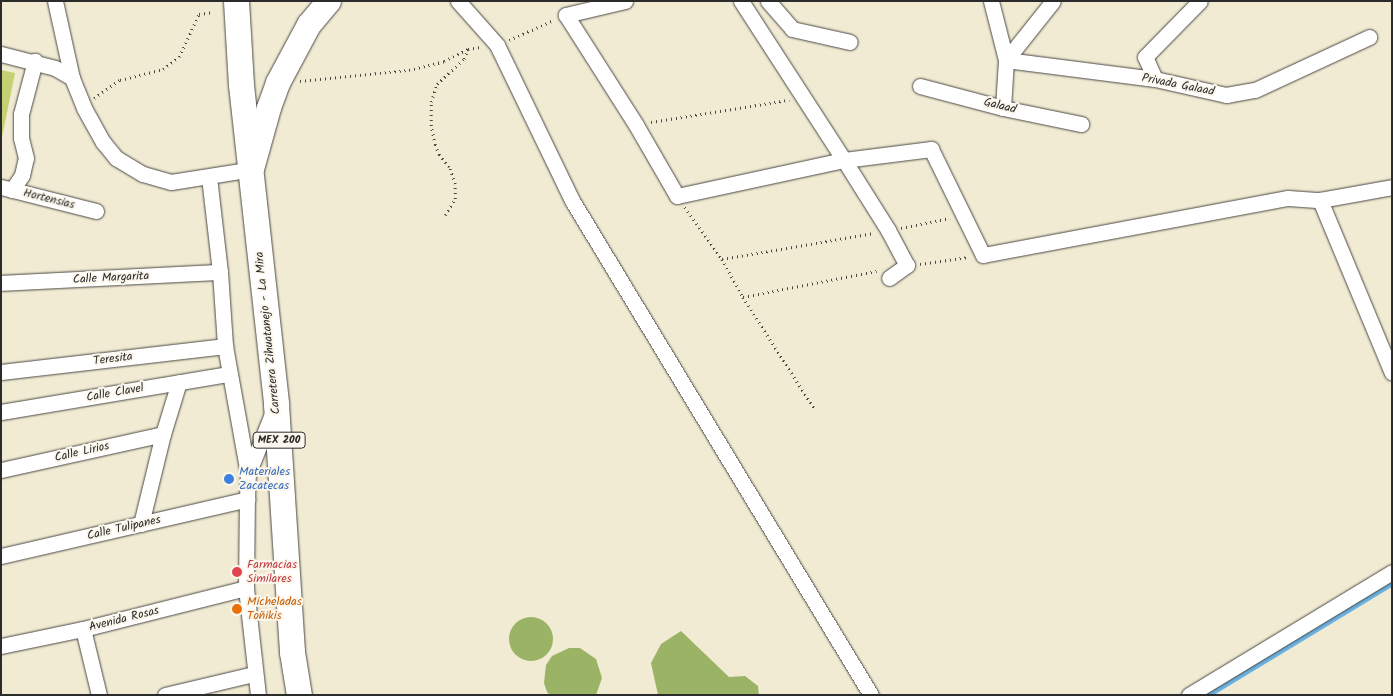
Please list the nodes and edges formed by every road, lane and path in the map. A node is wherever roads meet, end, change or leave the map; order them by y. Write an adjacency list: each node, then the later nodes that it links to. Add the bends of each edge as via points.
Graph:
1 (55, 1): 20 (street)
2 (236, 1): 30 (highway, Carretera Zihuatanejo - La Mira / MEX 200, via 241,85)
3 (328, 1): 22 (main road, via 308,25)
4 (458, 1): 15 (street)
5 (625, 1): 12 (street)
6 (741, 1): 24 (street)
7 (768, 1): 14 (street, via 792,28)
8 (991, 1): 18 (street)
9 (1053, 1): 18 (street)
10 (1200, 1): 21 (street, via 1145,57)
11 (214, 12): 25 (path, via 199,14 179,57 163,69 120,80)
12 (566, 15): 15 (path); 28 (street)
13 (1369, 38): 21 (street, Privada Galaad, via 1255,90 1226,95)
14 (850, 42)
15 (497, 45): 16 (path); 70 (street, via 573,202)
16 (468, 49): 22 (path, via 444,61 409,70); 37 (path, via 464,59 437,84 431,102 431,126 436,145 455,184 455,199)
17 (1, 54): 19 (street)
18 (1006, 60): 21 (street, Privada Galaad); 26 (street)
19 (35, 61): 20 (street); 33 (street, via 21,114 21,138 26,158 22,175)
20 (72, 78): 25 (street)
21 (1155, 79)
22 (278, 83): 30 (main road)
23 (920, 86): 26 (street, Galaad)
24 (803, 97): 28 (path); 29 (street)
25 (84, 108): 31 (street, via 116,158 143,174 171,182)
26 (1004, 108): 27 (street, Galaad)
27 (1080, 124)
28 (636, 125): 34 (street)
29 (844, 160): 34 (street); 38 (street, via 931,148); 39 (street)
30 (252, 169): 31 (street); 52 (highway, Carretera Zihuatanejo - La Mira / MEX 200)
31 (209, 177): 43 (street)
32 (1392, 187): 35 (street)
33 (7, 188): 36 (street, Hortensias)
34 (677, 196): 41 (path)
35 (1320, 200): 40 (street, via 1288,198); 49 (street)
36 (96, 211)
37 (445, 215)
38 (963, 215): 39 (path); 40 (street)
39 (888, 230): 41 (path); 42 (street)
40 (982, 255): 42 (path)
41 (722, 259): 46 (path)
42 (907, 265): 44 (street)
43 (220, 272): 45 (street, Calle Margarita); 47 (street)
44 (883, 274): 46 (path)
45 (1, 283)
46 (743, 297): 53 (path)
47 (225, 346): 48 (street, Teresita); 50 (street)
48 (1, 372)
49 (1392, 373)
50 (229, 374): 51 (street, Calle Clavel); 57 (street)
51 (179, 382): 54 (street, Calle Clavel); 55 (street)
52 (276, 404): 57 (street); 69 (highway, Carretera Zihuatanejo - La Mira / MEX 200, via 292,652)
53 (814, 408)
54 (1, 412)
55 (162, 434): 56 (street, Calle Lirios); 59 (street)
56 (1, 470)
57 (248, 474): 58 (street)
58 (247, 500): 59 (street, Calle Tulipanes); 62 (street)
59 (141, 524): 60 (street, Calle Tulipanes)
60 (1, 556)
61 (1392, 572): 71 (street)
62 (246, 588): 63 (street, Avenida Rosas); 65 (street)
63 (83, 629): 64 (street, Avenida Rosas); 66 (street)
64 (1, 646)
65 (254, 674): 67 (street); 68 (street)
66 (99, 695)
67 (165, 695)
68 (258, 695)
69 (299, 695)
70 (871, 695)
71 (1189, 695)

